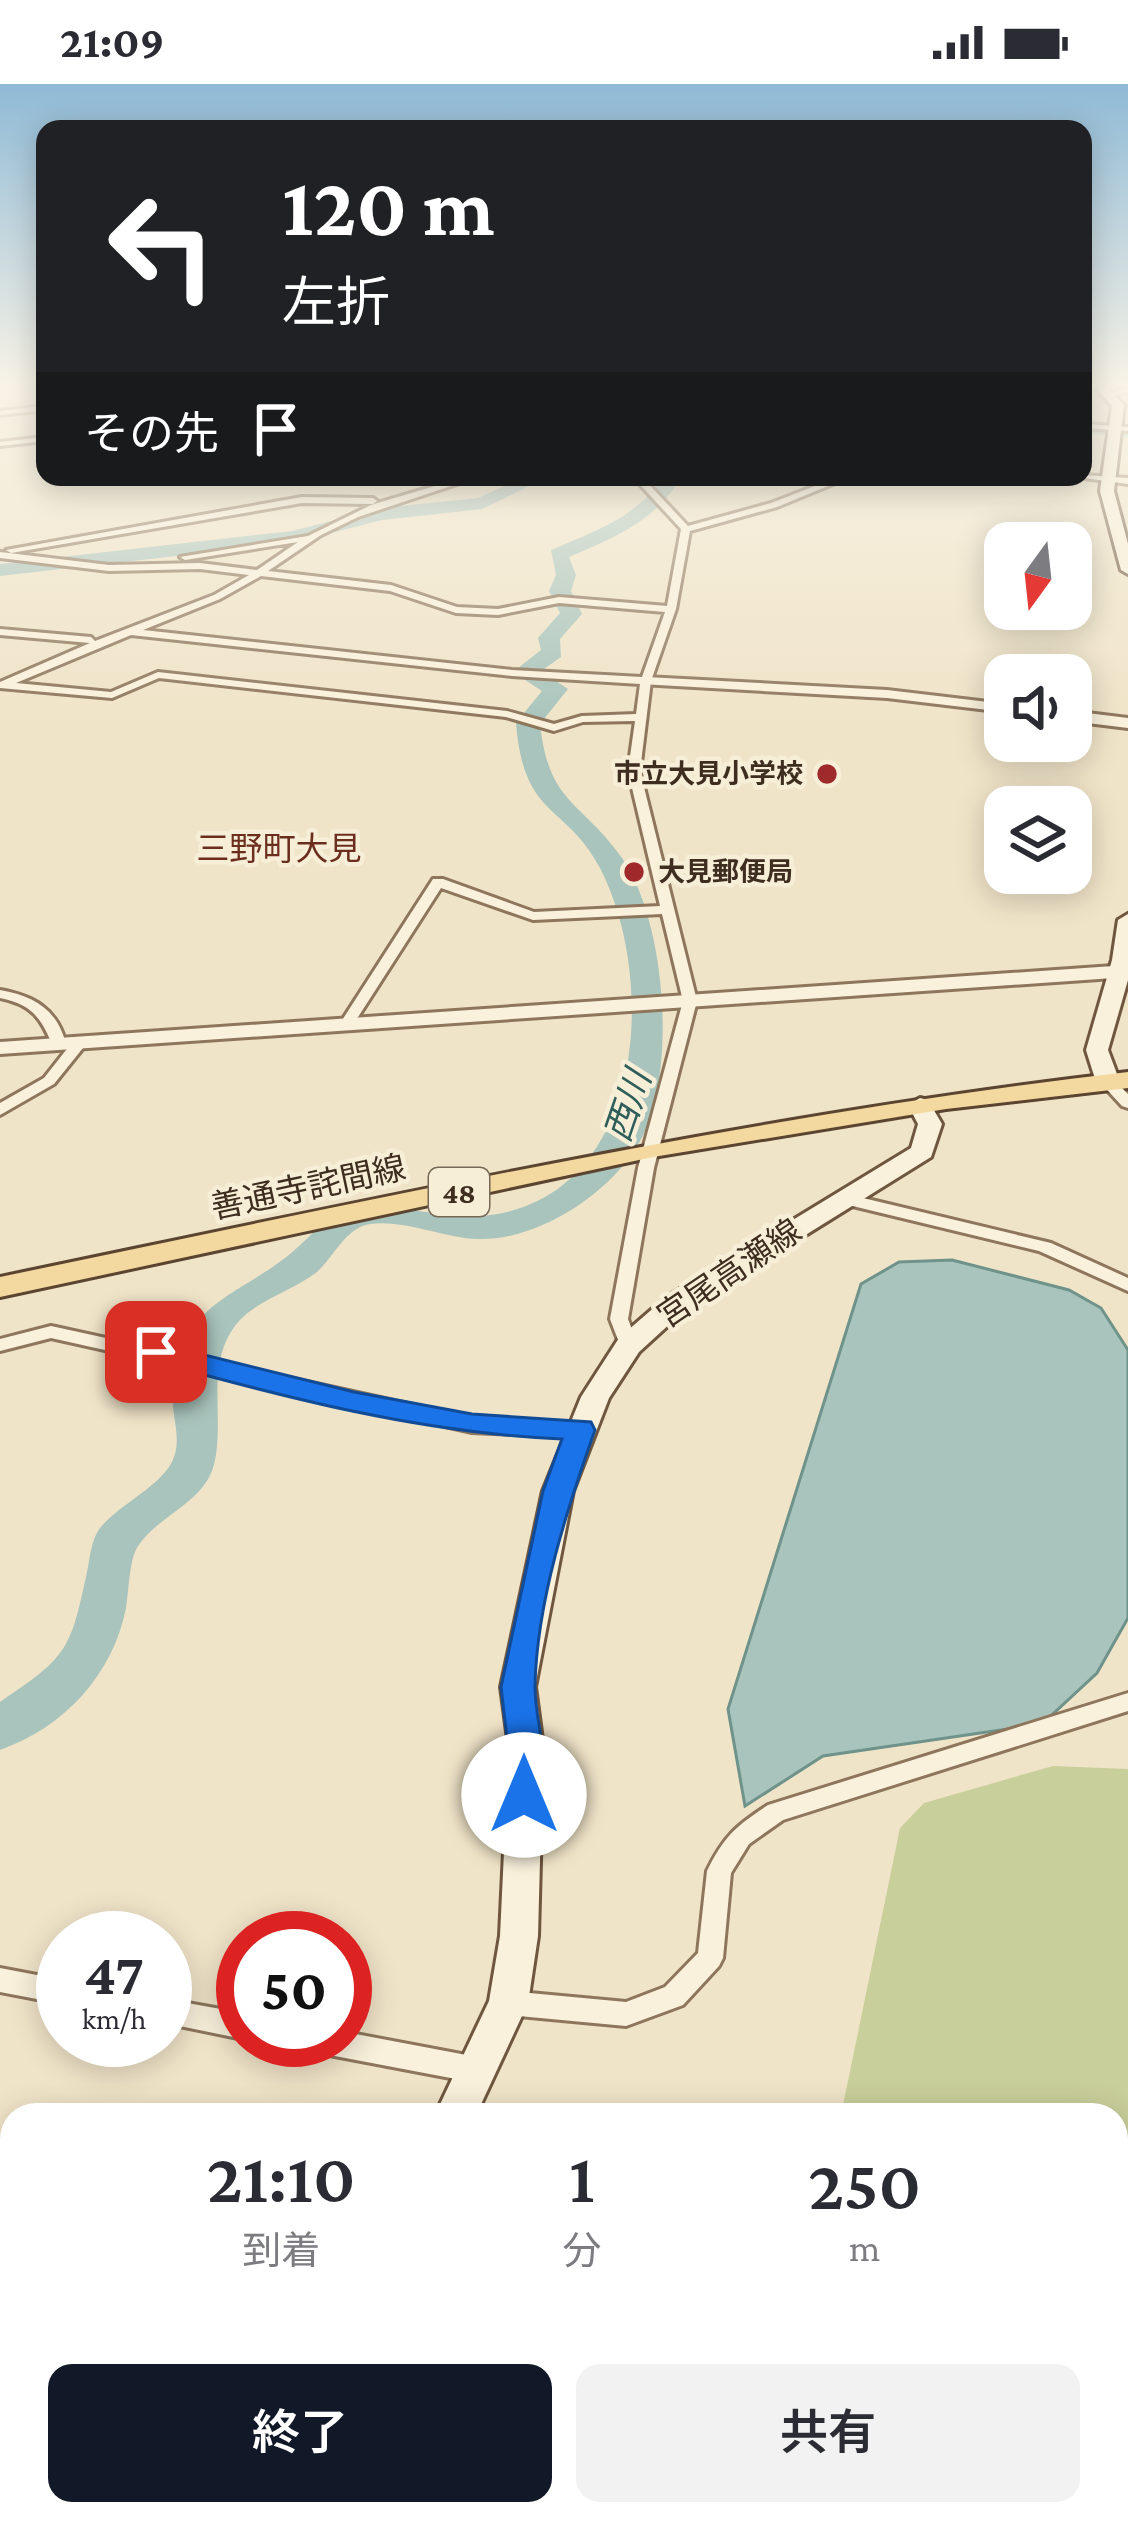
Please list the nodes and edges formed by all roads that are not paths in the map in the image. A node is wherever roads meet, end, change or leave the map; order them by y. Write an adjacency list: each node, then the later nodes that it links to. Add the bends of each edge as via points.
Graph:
1 (413, 496): 5 (street)
2 (655, 496): 6 (street)
3 (799, 496): 6 (street)
4 (1109, 496): 10 (main road)
5 (386, 504): 7 (street); 8 (street, via 302,500)
6 (686, 529): 12 (street)
7 (316, 534): 9 (street); 11 (street)
8 (0, 554): 9 (street)
9 (109, 568): 11 (street, via 200,566)
10 (1128, 570)
11 (262, 575): 12 (street, via 391,588 456,610 560,601); 14 (street)
12 (671, 609): 16 (street)
13 (0, 632): 15 (street)
14 (128, 632): 15 (street); 16 (street)
15 (102, 640): 17 (street)
16 (646, 681): 18 (street); 19 (street)
17 (1, 686): 19 (street, via 112,695 158,675 507,714 554,728)
18 (984, 706)
19 (641, 717): 22 (street, via 634,771)
20 (1092, 719): 21 (street)
21 (1128, 723)
22 (664, 910): 26 (street); 27 (street, via 533,916 438,883)
23 (1128, 920): 24 (main road)
24 (1124, 971): 26 (street); 30 (main road, via 1097,1050)
25 (0, 994): 28 (street, via 40,1007)
26 (690, 1001): 27 (street); 34 (street)
27 (346, 1025): 28 (street)
28 (69, 1043): 29 (street); 33 (street, via 50,1082)
29 (0, 1048)
30 (1118, 1081): 31 (street); 32 (main road, 善通寺詫間線 / 48)
31 (1128, 1103)
32 (920, 1105): 34 (main road, 善通寺詫間線 / 48); 35 (main road, 宮尾高瀬線, via 930,1124 922,1152)
33 (0, 1111)
34 (653, 1149): 37 (main road, 善通寺詫間線 / 48); 38 (street, via 619,1319)
35 (842, 1198): 36 (street, via 1045,1247); 38 (main road, 宮尾高瀬線, via 676,1304)
36 (1128, 1285)
37 (0, 1287)
38 (628, 1345): 40 (main road, 宮尾高瀬線)
39 (0, 1346): 40 (street, via 51,1332 472,1425)
40 (580, 1430): 44 (main road, 宮尾高瀬線, via 554,1509 518,1687 526,1747 519,1936)
41 (1128, 1702): 44 (street, via 776,1812 740,1837 719,1871 710,1958 674,1996 626,2014)
42 (0, 1980): 43 (street)
43 (36, 1987)
44 (508, 2003): 46 (main road, 宮尾高瀬線)
45 (372, 2050): 46 (street)
46 (477, 2070): 47 (main road, 宮尾高瀬線)
47 (461, 2103)

